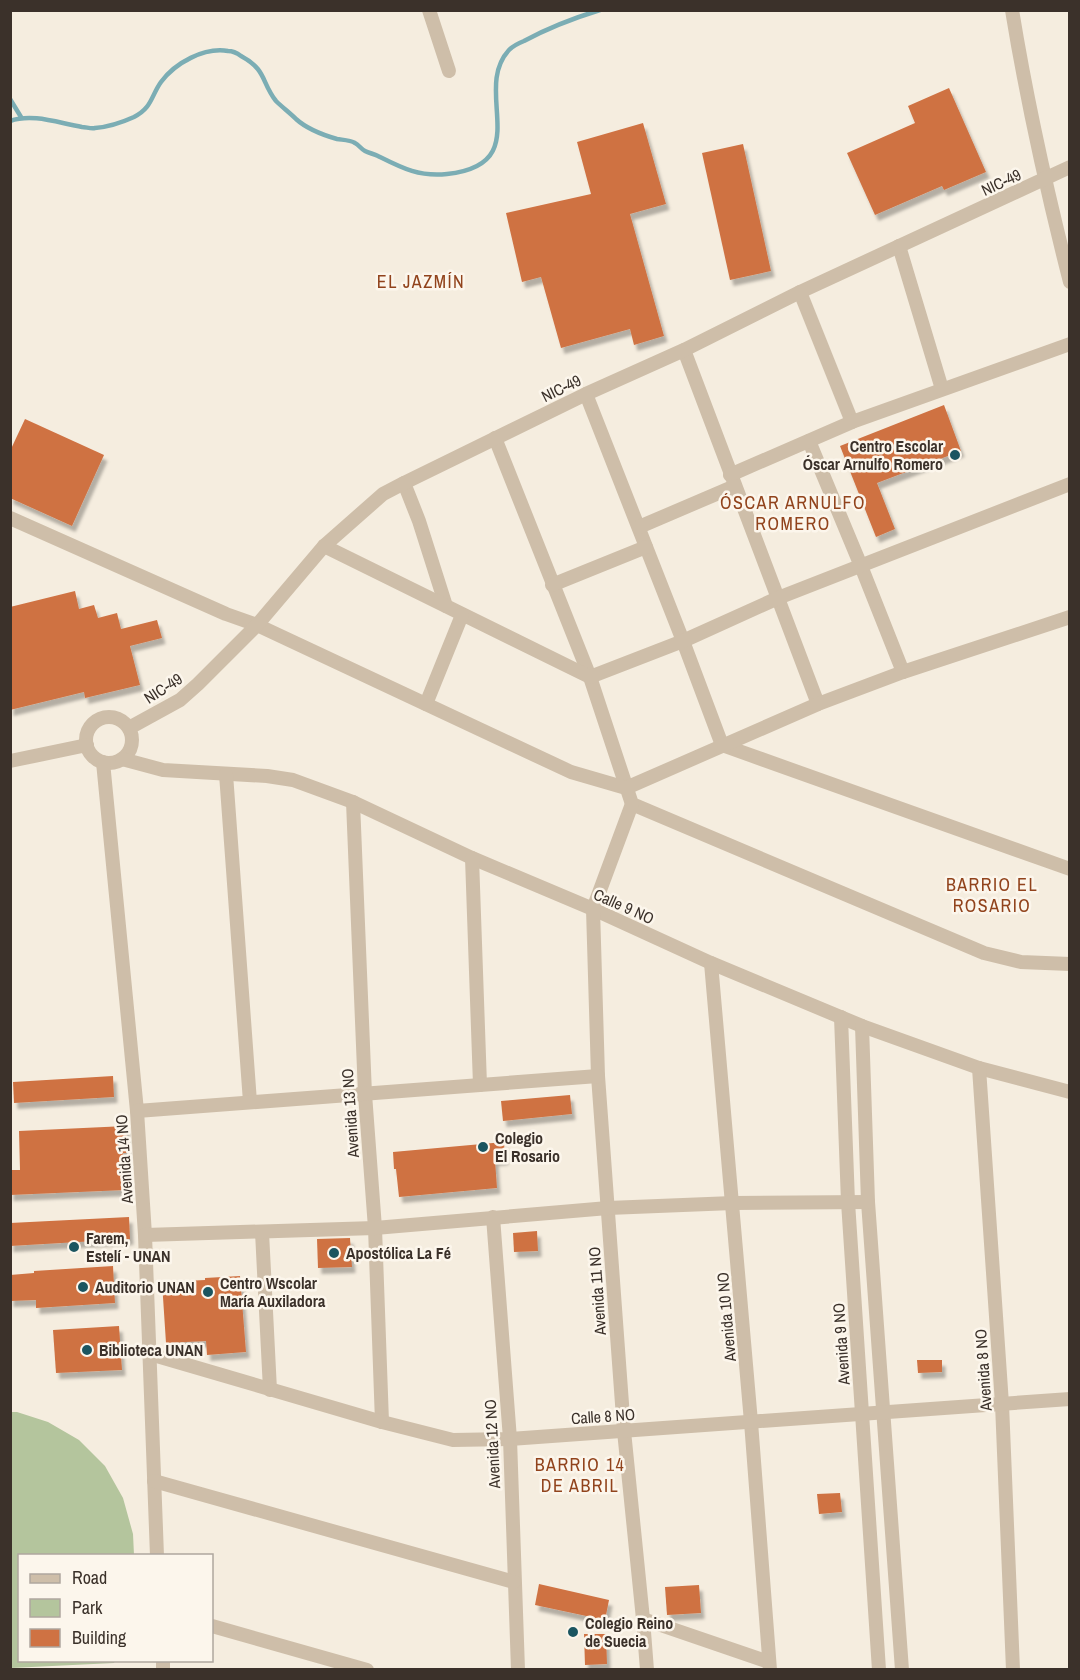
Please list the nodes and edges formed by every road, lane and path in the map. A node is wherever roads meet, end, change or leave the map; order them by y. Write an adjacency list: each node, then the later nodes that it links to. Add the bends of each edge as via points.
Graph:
1 (429, 10): 3 (street)
2 (1012, 10): 5 (street)
3 (449, 71)
4 (1070, 167): 5 (street, NIC-49 / NIC-49)
5 (1044, 180): 6 (street, NIC-49 / NIC-49); 7 (street)
6 (899, 246): 8 (street, NIC-49 / NIC-49); 11 (street)
7 (1070, 282)
8 (800, 292): 10 (street, NIC-49 / NIC-49); 13 (street)
9 (1070, 344): 11 (street)
10 (684, 350): 12 (street, NIC-49 / NIC-49); 16 (street)
11 (942, 389): 13 (street)
12 (586, 394): 14 (street, NIC-49 / NIC-49); 20 (street)
13 (852, 422): 15 (street)
14 (495, 438): 17 (street, NIC-49 / NIC-49); 24 (street)
15 (809, 441): 16 (street); 23 (street)
16 (733, 480): 20 (street); 25 (street)
17 (404, 483): 21 (street, NIC-49 / NIC-49, via 383,494); 26 (street)
18 (1070, 484): 23 (street)
19 (10, 518): 29 (street)
20 (639, 527): 22 (street)
21 (324, 546): 26 (street); 29 (street, NIC-49 / NIC-49)
22 (646, 547): 24 (street); 30 (street)
23 (861, 566): 25 (street); 31 (street)
24 (552, 585): 32 (street)
25 (778, 598): 30 (street); 34 (street)
26 (446, 606): 27 (street)
27 (462, 615): 32 (street); 33 (street)
28 (1070, 617): 31 (street)
29 (257, 625): 33 (street); 35 (street, NIC-49 / NIC-49, via 180,700)
30 (683, 641): 32 (street); 36 (street)
31 (903, 672): 34 (street)
32 (590, 678): 42 (street)
33 (426, 704): 42 (street, via 571,772)
34 (818, 705): 36 (street)
35 (129, 728): 37 (street, via 118,719 104,718 92,725); 38 (street, via 132,745)
36 (722, 745): 42 (street); 46 (street)
37 (87, 746): 39 (street); 40 (street)
38 (122, 759): 40 (street); 41 (street, Calle 9 NO, via 163,770)
39 (10, 761)
40 (103, 762): 58 (street, Avenida 14 NO)
41 (226, 774): 43 (street, Calle 9 NO, via 293,780); 57 (street)
42 (626, 788): 44 (street)
43 (353, 802): 45 (street, Calle 9 NO); 56 (street, Avenida 13 NO)
44 (632, 804): 47 (street); 49 (street, via 984,953 1021,962)
45 (472, 858): 47 (street, Calle 9 NO); 54 (street)
46 (1070, 869)
47 (592, 909): 48 (street, Calle 9 NO); 53 (street, Avenida 11 NO)
48 (711, 963): 50 (street, Calle 9 NO); 61 (street, Avenida 10 NO)
49 (1070, 964)
50 (841, 1017): 51 (street, Calle 9 NO); 59 (street, Avenida 9 NO)
51 (862, 1026): 52 (street, Calle 9 NO); 60 (street)
52 (979, 1068): 55 (street, Calle 9 NO); 70 (street, Avenida 8 NO)
53 (598, 1076): 54 (street); 62 (street, Avenida 11 NO)
54 (480, 1085): 56 (street)
55 (1070, 1092)
56 (365, 1094): 57 (street); 64 (street, Avenida 13 NO)
57 (250, 1102): 58 (street)
58 (137, 1111): 66 (street, Avenida 14 NO)
59 (848, 1202): 60 (street); 61 (street); 72 (street, Avenida 9 NO)
60 (868, 1202): 71 (street)
61 (733, 1203): 62 (street); 74 (street, Avenida 10 NO)
62 (608, 1208): 63 (street); 75 (street, Avenida 11 NO)
63 (492, 1217): 64 (street); 76 (street, Avenida 12 NO)
64 (375, 1228): 65 (street); 73 (street, Avenida 13 NO)
65 (262, 1232): 66 (street); 68 (street)
66 (145, 1234): 67 (street, Avenida 14 NO)
67 (150, 1354): 68 (street, Calle 8 NO); 77 (street, Avenida 14 NO)
68 (270, 1390): 73 (street, Calle 8 NO)
69 (1070, 1399): 70 (street, Calle 8 NO)
70 (1002, 1404): 71 (street, Calle 8 NO); 88 (street, Avenida 8 NO)
71 (883, 1413): 72 (street, Calle 8 NO); 87 (street)
72 (862, 1414): 74 (street, Calle 8 NO); 86 (street, Avenida 9 NO)
73 (382, 1422): 76 (street, Calle 8 NO, via 453,1440)
74 (751, 1422): 75 (street, Calle 8 NO); 82 (street, Avenida 10 NO)
75 (624, 1431): 76 (street, Calle 8 NO); 80 (street, Avenida 11 NO)
76 (510, 1439): 79 (street, Avenida 12 NO)
77 (153, 1481): 78 (street, Avenida 14 NO); 79 (street)
78 (157, 1554)
79 (514, 1582): 84 (street, Avenida 12 NO)
80 (643, 1619): 82 (street); 85 (street, Avenida 11 NO)
81 (213, 1626): 83 (street)
82 (770, 1666)
83 (367, 1670)
84 (518, 1670)
85 (647, 1670)
86 (879, 1670)
87 (902, 1670)
88 (1013, 1670)

